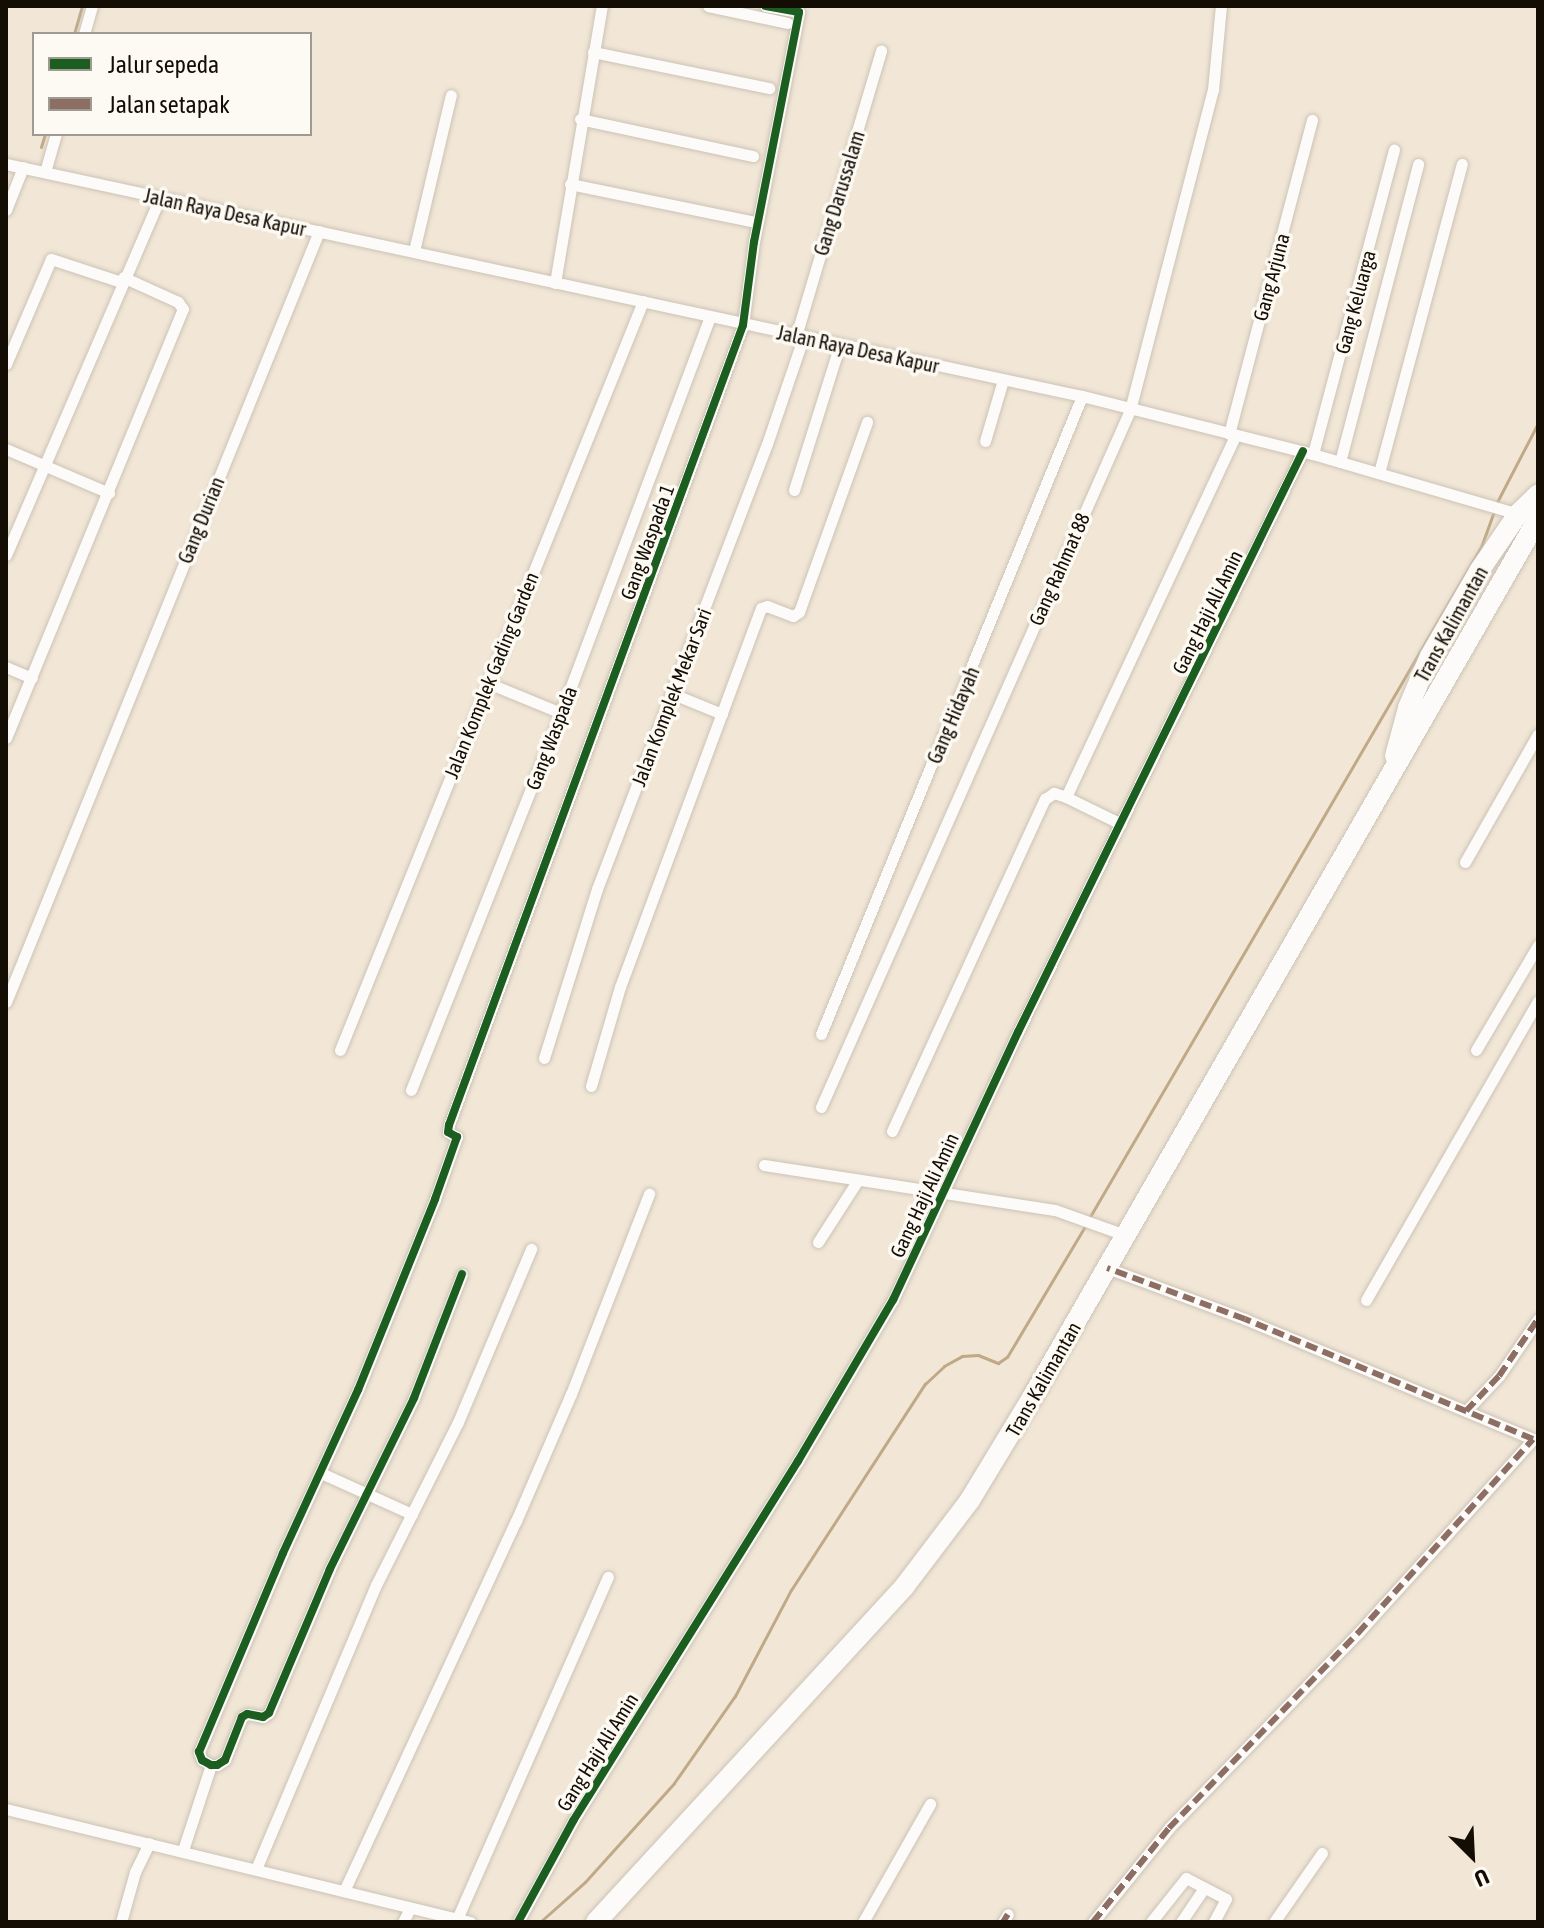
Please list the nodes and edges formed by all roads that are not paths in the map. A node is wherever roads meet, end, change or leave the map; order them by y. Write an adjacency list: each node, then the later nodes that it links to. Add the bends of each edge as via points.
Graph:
1 (92, 6): 7 (street)
2 (602, 6): 9 (street)
3 (708, 6): 6 (street)
4 (766, 6): 32 (street, Gang Waspada 1, via 799,12)
5 (1221, 6): 38 (street, Gang Rahmat 88, via 1213,90)
6 (787, 23)
7 (85, 32)
8 (881, 50): 33 (street, Gang Darussalam)
9 (593, 52): 10 (street); 12 (street)
10 (769, 88)
11 (451, 95): 27 (street)
12 (580, 119): 16 (street); 22 (street)
13 (1312, 120): 40 (street, Gang Arjuna)
14 (55, 136): 21 (street)
15 (1394, 150): 43 (street, Gang Keluarga)
16 (753, 156)
17 (6, 164): 20 (street, Jalan Raya Desa Kapur)
18 (1418, 164): 44 (street)
19 (1462, 164): 46 (street)
20 (23, 167): 21 (street, Jalan Raya Desa Kapur); 24 (street)
21 (45, 172): 23 (street, Jalan Raya Desa Kapur)
22 (570, 184): 25 (street); 29 (street)
23 (159, 200): 26 (street, Jalan Raya Desa Kapur); 28 (street)
24 (6, 210)
25 (751, 221)
26 (319, 231): 27 (street, Jalan Raya Desa Kapur); 65 (street, Gang Durian)
27 (414, 251): 29 (street, Jalan Raya Desa Kapur)
28 (122, 279): 35 (street, via 51,259); 45 (street); 48 (street, via 178,302 183,309)
29 (555, 283): 30 (street, Jalan Raya Desa Kapur)
30 (643, 301): 31 (street, Jalan Raya Desa Kapur); 54 (street, Jalan Komplek Gading Garden)
31 (710, 317): 32 (street, Jalan Raya Desa Kapur); 56 (street, Gang Waspada)
32 (743, 325): 33 (street, Jalan Raya Desa Kapur); 87 (street, Gang Waspada 1, via 449,1125 448,1132 457,1137 444,1174)
33 (800, 337): 34 (street, Jalan Raya Desa Kapur); 55 (street, Jalan Komplek Mekar Sari, via 767,444)
34 (840, 344): 36 (street, Jalan Raya Desa Kapur); 47 (street)
35 (6, 364)
36 (1003, 380): 37 (street, Jalan Raya Desa Kapur); 41 (street)
37 (1082, 396): 38 (street, Jalan Raya Desa Kapur); 66 (street, Gang Hidayah)
38 (1130, 410): 40 (street, Jalan Raya Desa Kapur); 72 (street, Gang Rahmat 88)
39 (867, 422): 57 (street, via 799,612 793,616 761,608)
40 (1232, 435): 43 (street, Jalan Raya Desa Kapur); 60 (street, Gang Arjuna)
41 (985, 441)
42 (6, 449): 45 (street)
43 (1308, 452): 44 (street, Jalan Raya Desa Kapur); 61 (street, Gang Haji Ali Amin)
44 (1340, 462): 46 (street, Jalan Raya Desa Kapur)
45 (45, 465): 48 (street); 51 (street)
46 (1379, 473): 50 (street, Jalan Raya Desa Kapur)
47 (794, 490)
48 (109, 493): 53 (street)
49 (1538, 495): 50 (highway, Trans Kalimantan)
50 (1531, 518): 78 (highway, Trans Kalimantan, via 1479,571 1417,682 1393,767)
51 (6, 555)
52 (6, 667): 53 (street)
53 (32, 678): 59 (street)
54 (488, 683): 56 (street); 67 (street, Jalan Komplek Gading Garden)
55 (673, 694): 57 (street); 69 (street, Jalan Komplek Mekar Sari, via 597,889)
56 (561, 713): 71 (street, Gang Waspada)
57 (722, 714): 70 (street, via 620,987)
58 (1538, 734): 62 (street)
59 (6, 738)
60 (1066, 797): 61 (street); 73 (street, via 1054,793 1045,799)
61 (1121, 824): 76 (street, Gang Haji Ali Amin)
62 (1465, 862)
63 (1538, 945): 68 (street)
64 (1538, 1001): 83 (street)
65 (6, 1002)
66 (821, 1034)
67 (340, 1050)
68 (1476, 1050)
69 (544, 1058)
70 (591, 1086)
71 (411, 1090)
72 (821, 1107)
73 (892, 1131)
74 (764, 1165): 75 (street)
75 (858, 1180): 76 (street); 79 (street)
76 (945, 1193): 78 (street, via 1055,1210); 105 (street, Gang Haji Ali Amin, via 871,1340 573,1821)
77 (649, 1194): 99 (street, via 522,1507)
78 (1125, 1235): 81 (highway, Trans Kalimantan)
79 (818, 1242)
80 (531, 1249): 89 (street, via 458,1422)
81 (1107, 1268): 85 (street); 106 (highway, Trans Kalimantan, via 1005,1445 936,1547)
82 (462, 1274): 88 (street, via 414,1398)
83 (1366, 1300)
84 (1538, 1319): 85 (street, via 1499,1376)
85 (1466, 1411): 86 (street)
86 (1536, 1440): 108 (street, via 1169,1828)
87 (321, 1473): 88 (street); 91 (street, via 199,1752)
88 (366, 1494): 89 (street); 91 (street, via 269,1713 242,1717 225,1760)
89 (412, 1514): 97 (street, via 376,1585)
90 (608, 1577): 101 (street)
91 (211, 1765): 95 (street)
92 (930, 1804): 107 (street)
93 (6, 1809): 94 (street)
94 (149, 1843): 95 (street); 102 (street)
95 (183, 1850): 97 (street)
96 (1322, 1853): 112 (street)
97 (256, 1869): 99 (street)
98 (1204, 1888): 109 (street, via 1181,1879); 110 (street); 111 (street, via 1226,1899)
99 (344, 1891): 100 (street)
100 (410, 1908): 101 (street); 103 (street)
101 (457, 1919): 104 (street)
102 (121, 1922)
103 (403, 1922)
104 (470, 1922)
105 (518, 1922)
106 (596, 1922)
107 (863, 1922)
108 (1093, 1922)
109 (1151, 1922)
110 (1181, 1922)
111 (1214, 1922)
112 (1274, 1922)

